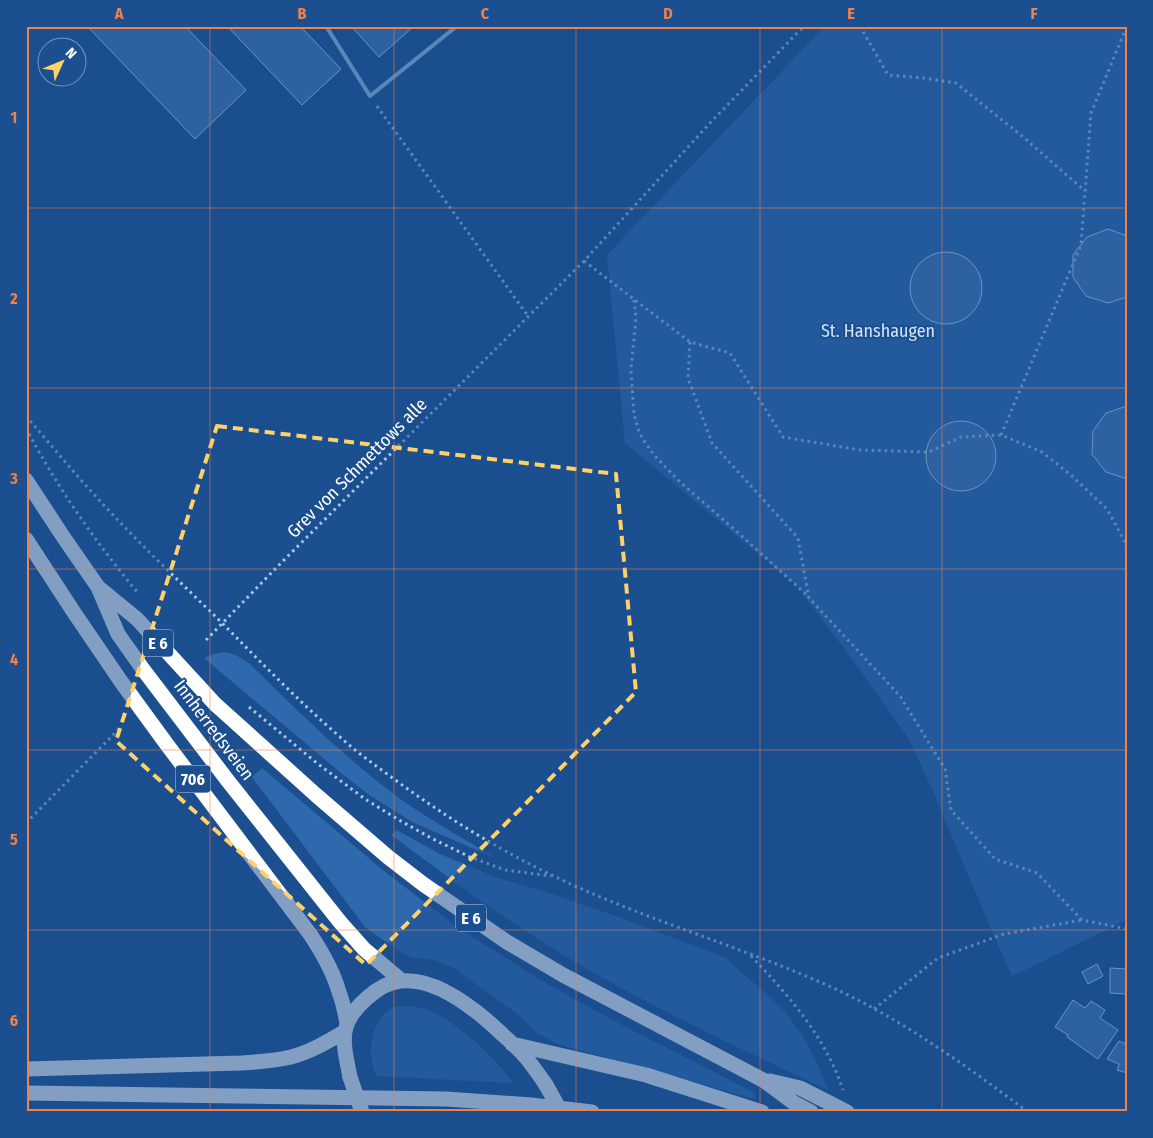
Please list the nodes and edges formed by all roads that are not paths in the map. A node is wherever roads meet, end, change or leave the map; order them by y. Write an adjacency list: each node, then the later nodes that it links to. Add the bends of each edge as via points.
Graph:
1 (326, 26): 2 (lane, via 370,96)
2 (457, 26)
3 (26, 480): 5 (highway, Innherredsveien / 706)
4 (26, 539): 7 (highway, 706, via 122,683 310,934 339,991)
5 (98, 587): 6 (highway, Innherredsveien / 706, via 118,634 228,781 351,935); 10 (highway, E 6, via 137,619 215,704 350,825 423,884 563,976)
6 (402, 981): 7 (highway, via 371,994 354,1010); 8 (highway, via 426,984 454,996 480,1014)
7 (346, 1028): 9 (highway, via 308,1051 273,1060); 12 (highway, 706, bridge, via 345,1051)
8 (512, 1044): 13 (highway, bridge, via 546,1085); 15 (highway, via 646,1075)
9 (26, 1069)
10 (763, 1080): 16 (highway, E 6); 17 (highway, E 6, via 800,1088)
11 (26, 1093): 14 (highway, via 446,1099)
12 (362, 1112)
13 (561, 1112)
14 (592, 1112)
15 (762, 1112)
16 (811, 1112)
17 (847, 1112)

